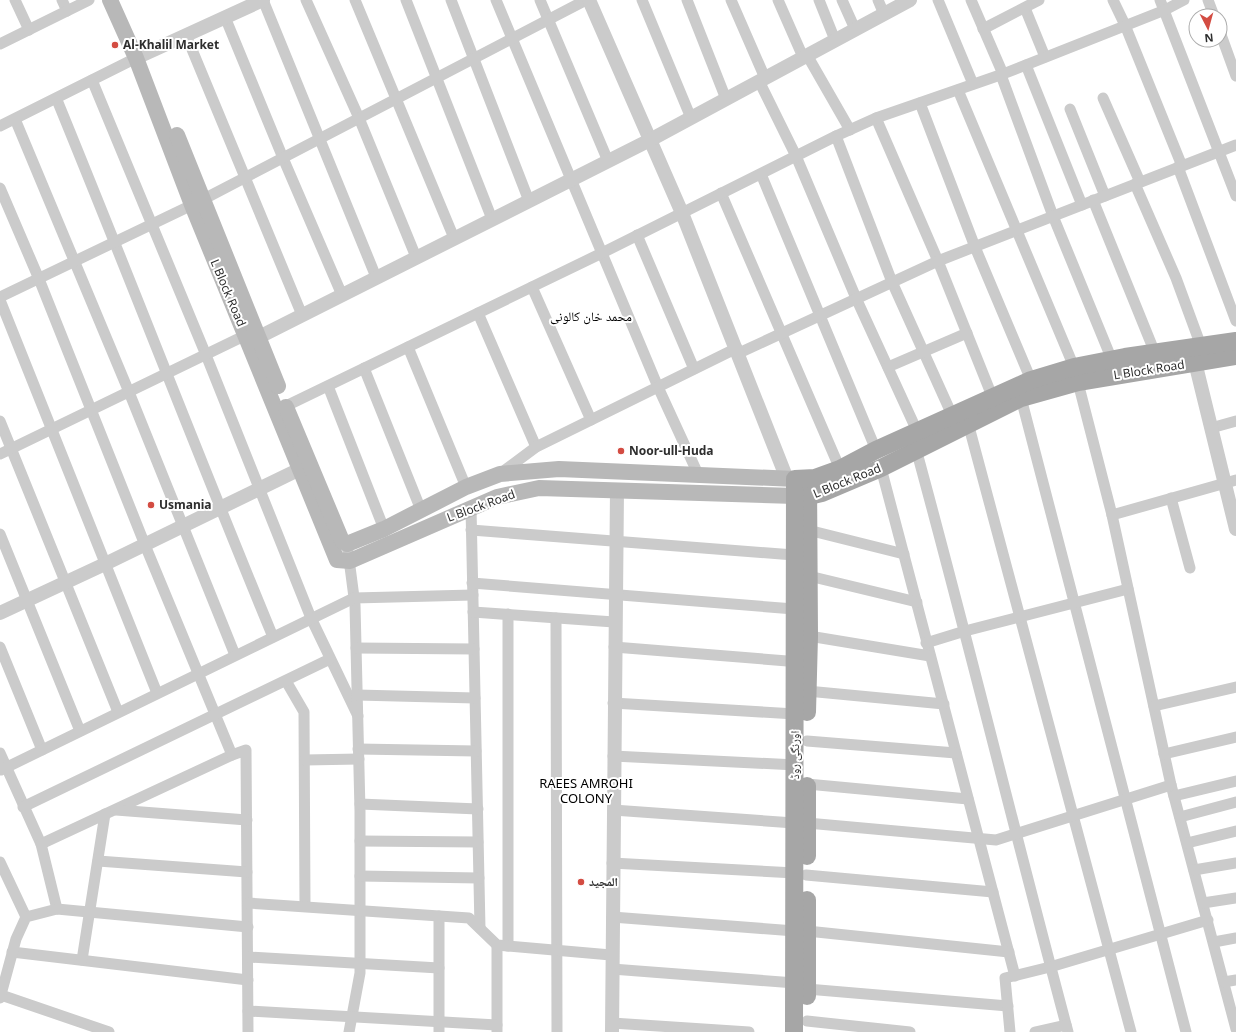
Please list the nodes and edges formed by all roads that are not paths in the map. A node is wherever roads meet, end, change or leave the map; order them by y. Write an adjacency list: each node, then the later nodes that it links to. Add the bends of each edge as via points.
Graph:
1 (15, 0): 36 (street)
2 (62, 0): 29 (street)
3 (89, 0): 29 (street)
4 (110, 0): 42 (main road, L Block Road)
5 (122, 0): 42 (main road, L Block Road)
6 (263, 0): 31 (street); 67 (street)
7 (306, 0): 60 (street)
8 (355, 0): 55 (street)
9 (406, 0): 49 (street)
10 (451, 0): 45 (street)
11 (496, 0): 38 (street)
12 (540, 0): 32 (street)
13 (588, 0): 32 (street); 68 (street)
14 (642, 0): 61 (street)
15 (687, 0): 56 (street)
16 (731, 0): 51 (street)
17 (778, 0): 43 (street)
18 (819, 0): 39 (street)
19 (842, 0): 34 (street)
20 (878, 0): 30 (street)
21 (910, 0): 30 (street)
22 (938, 0): 52 (street)
23 (971, 0): 35 (street)
24 (1040, 0): 28 (street)
25 (1113, 0): 33 (street)
26 (1184, 0): 27 (street)
27 (1162, 5): 33 (street); 70 (street)
28 (1025, 8): 35 (street); 44 (street)
29 (67, 11): 36 (street)
30 (884, 14): 34 (street)
31 (225, 17): 37 (street); 72 (street)
32 (548, 20): 38 (street); 73 (street)
33 (1125, 25): 44 (street); 74 (street)
34 (855, 29): 39 (street)
35 (984, 29): 47 (street)
36 (29, 30): 40 (street)
37 (186, 35): 42 (street); 76 (street)
38 (512, 39): 45 (street); 77 (street)
39 (835, 40): 43 (street)
40 (0, 44)
41 (1226, 48): 48 (street)
42 (140, 56): 50 (street); 85 (main road, L Block Road)
43 (805, 56): 51 (street); 65 (street)
44 (1045, 57): 46 (street)
45 (475, 58): 49 (street); 84 (street)
46 (1026, 65): 47 (street); 86 (street)
47 (1002, 75): 52 (street); 88 (street)
48 (1236, 76)
49 (436, 77): 55 (street); 89 (street)
50 (92, 80): 57 (street); 90 (street)
51 (762, 80): 56 (street); 71 (street)
52 (973, 84): 53 (street)
53 (958, 90): 58 (street); 91 (street)
54 (1103, 98): 78 (street)
55 (396, 99): 60 (street); 93 (street)
56 (726, 99): 61 (street)
57 (56, 100): 63 (street); 94 (street)
58 (920, 103): 62 (street); 95 (street)
59 (1070, 109): 81 (street)
60 (359, 118): 67 (street); 97 (street)
61 (691, 118): 68 (street)
62 (876, 118): 65 (street); 99 (street)
63 (15, 119): 64 (street); 98 (street)
64 (0, 126)
65 (850, 130): 66 (street)
66 (836, 136): 71 (street); 102 (street)
67 (320, 138): 72 (street); 100 (street)
68 (650, 140): 73 (street); 87 (street)
69 (1236, 144): 70 (street)
70 (1219, 151): 74 (street); 82 (street)
71 (796, 156): 75 (street); 106 (street)
72 (282, 158): 76 (street); 104 (street)
73 (608, 161): 77 (street)
74 (1180, 166): 78 (street); 110 (street)
75 (761, 174): 80 (street); 108 (street)
76 (245, 178): 85 (street); 109 (street)
77 (571, 180): 84 (street); 96 (street)
78 (1138, 183): 81 (street); 120 (street, via 1176,278)
79 (0, 188): 101 (street)
80 (721, 193): 87 (street); 111 (street)
81 (1105, 196): 83 (street)
82 (1236, 196)
83 (1093, 200): 86 (street); 118 (street)
84 (529, 202): 89 (street)
85 (197, 203): 90 (street); 113 (main road, L Block Road)
86 (1082, 205): 88 (street)
87 (682, 213): 92 (street); 116 (street)
88 (1053, 216): 91 (street); 122 (street)
89 (492, 219): 93 (street)
90 (153, 224): 94 (street); 119 (street)
91 (1016, 231): 95 (street); 127 (street)
92 (637, 235): 96 (street); 125 (street)
93 (454, 238): 97 (street)
94 (116, 242): 98 (street); 126 (street)
95 (975, 247): 99 (street); 128 (street)
96 (602, 254): 103 (street); 130 (street)
97 (416, 257): 100 (street)
98 (75, 261): 101 (street); 131 (street)
99 (938, 261): 102 (street); 112 (street)
100 (376, 277): 104 (street)
101 (39, 279): 105 (street); 135 (street)
102 (892, 282): 106 (street); 117 (street)
103 (532, 287): 107 (street); 137 (street)
104 (342, 295): 109 (street)
105 (0, 298): 142 (street)
106 (856, 298): 108 (street); 123 (street)
107 (478, 313): 115 (street); 144 (street)
108 (820, 314): 111 (street); 147 (street)
109 (302, 315): 113 (street)
110 (1236, 321)
111 (782, 333): 116 (street); 151 (street)
112 (967, 333): 117 (street); 132 (street)
113 (252, 336): 119 (street); 134 (main road, L Block Road); 150 (main road, L Block Road)
114 (1236, 341): 120 (main road, L Block Road)
115 (408, 347): 124 (street); 156 (street)
116 (738, 351): 125 (street); 155 (street)
117 (924, 352): 123 (street); 136 (street)
118 (1155, 353): 120 (main road, L Block Road); 122 (main road, L Block Road)
119 (206, 354): 126 (street); 157 (street)
120 (1198, 354): 121 (main road, L Block Road); 127 (main road, L Block Road); 141 (street)
121 (1236, 356)
122 (1112, 360): 127 (main road, L Block Road)
123 (888, 367): 143 (street)
124 (364, 368): 129 (street); 162 (street)
125 (694, 369): 130 (street)
126 (166, 374): 131 (street); 160 (street)
127 (1076, 374): 128 (main road, L Block Road); 133 (main road, L Block Road); 164 (street)
128 (1031, 380): 132 (main road, L Block Road)
129 (328, 386): 134 (street); 167 (street)
130 (658, 387): 137 (street); 153 (street)
131 (129, 392): 135 (street); 165 (street)
132 (992, 396): 136 (main road, L Block Road)
133 (1021, 398): 140 (main road, L Block Road); 188 (street)
134 (286, 406): 172 (main road, L Block Road, via 342,541)
135 (92, 410): 142 (street); 173 (street)
136 (952, 415): 143 (main road, L Block Road)
137 (591, 420): 144 (street)
138 (0, 421): 145 (street)
139 (1236, 421): 141 (street)
140 (968, 423): 146 (main road, L Block Road); 193 (street)
141 (1211, 428): 154 (street)
142 (52, 429): 145 (street); 177 (street)
143 (917, 431): 147 (main road, L Block Road)
144 (536, 447): 152 (street)
145 (11, 449): 148 (street); 180 (street)
146 (916, 449): 149 (main road, L Block Road); 197 (street)
147 (876, 450): 151 (main road, L Block Road)
148 (0, 454)
149 (881, 468): 155 (main road, L Block Road, via 822,493); 174 (street)
150 (300, 469): 157 (street); 176 (main road, L Block Road, via 334,555 337,560)
151 (840, 469): 155 (main road, L Block Road)
152 (500, 474): 153 (main road, L Block Road, via 559,469); 156 (main road, L Block Road)
153 (698, 474): 155 (main road, L Block Road)
154 (1230, 482): 159 (street); 163 (street)
155 (799, 486): 158 (main road, L Block Road); 166 (main road, اورنگی روڈ)
156 (466, 487): 162 (main road, L Block Road)
157 (259, 488): 160 (street); 194 (street)
158 (616, 490): 161 (main road, L Block Road, via 539,488 497,498); 171 (street)
159 (1171, 498): 164 (street); 178 (street)
160 (219, 508): 165 (street); 199 (street)
161 (471, 508): 169 (street); 176 (main road, L Block Road)
162 (421, 510): 167 (main road, L Block Road)
163 (1234, 512): 168 (street)
164 (1112, 515): 182 (street)
165 (182, 526): 173 (street); 205 (street)
166 (801, 528): 174 (street); 175 (main road, اورنگی روڈ); 179 (main road, اورنگی روڈ)
167 (384, 529): 172 (main road, L Block Road)
168 (1236, 529)
169 (471, 530): 171 (street); 181 (street)
170 (0, 534): 186 (street)
171 (616, 541): 175 (street); 183 (street)
172 (347, 544): 176 (street)
173 (145, 545): 177 (street); 209 (street)
174 (904, 554): 187 (street)
175 (794, 555): 189 (main road, اورنگی روڈ)
176 (350, 561): 185 (street)
177 (105, 564): 180 (street); 213 (street)
178 (1190, 568)
179 (809, 576): 187 (street); 198 (main road, اورنگی روڈ)
180 (66, 582): 186 (street); 219 (street)
181 (472, 583): 183 (street); 184 (street)
182 (1128, 589): 188 (street); 218 (street)
183 (615, 594): 189 (street); 196 (street)
184 (472, 595): 185 (street); 191 (street)
185 (354, 598): 194 (street); 203 (street)
186 (27, 600): 190 (street); 223 (street)
187 (917, 602): 200 (street)
188 (1075, 603): 193 (street); 241 (street)
189 (794, 609): 208 (main road, اورنگی روڈ)
190 (0, 612)
191 (473, 612): 192 (street); 204 (street)
192 (508, 614): 195 (street); 287 (street)
193 (1020, 617): 197 (street); 248 (street)
194 (311, 618): 199 (street); 207 (street)
195 (556, 618): 196 (street); 288 (street)
196 (614, 622): 202 (street)
197 (965, 631): 200 (street); 253 (street)
198 (809, 636): 206 (street); 208 (main road, اورنگی روڈ)
199 (273, 637): 205 (street)
200 (926, 643): 206 (street)
201 (0, 647): 226 (street)
202 (614, 647): 208 (street); 216 (street)
203 (356, 648): 204 (street); 214 (street)
204 (474, 648): 215 (street)
205 (235, 655): 209 (street)
206 (930, 656): 217 (street)
207 (330, 659): 210 (street); 222 (street)
208 (801, 662): 212 (main road, اورنگی روڈ); 220 (main road, اورنگی روڈ)
209 (198, 673): 213 (street); 221 (street)
210 (286, 681): 221 (street); 234 (street, via 304,712)
211 (1236, 687): 218 (street)
212 (807, 691): 217 (street); 225 (main road, اورنگی روڈ)
213 (157, 693): 219 (street)
214 (357, 696): 215 (street); 222 (street)
215 (475, 698): 227 (street)
216 (613, 703): 220 (street); 233 (street)
217 (944, 704): 229 (street)
218 (1154, 706): 231 (street)
219 (118, 712): 223 (street)
220 (795, 714): 235 (main road, اورنگی روڈ)
221 (216, 715): 232 (street); 244 (street)
222 (358, 716): 230 (street)
223 (80, 731): 226 (street)
224 (1236, 737): 231 (street)
225 (807, 740): 229 (street); 238 (main road, اورنگی روڈ)
226 (42, 750): 236 (street)
227 (476, 751): 230 (street); 245 (street)
228 (0, 753): 236 (street)
229 (956, 753): 240 (street)
230 (358, 754): 234 (street); 243 (street)
231 (1164, 754): 239 (street)
232 (232, 755): 247 (street); 250 (street, via 246,750)
233 (613, 756): 235 (street); 246 (street)
234 (304, 760): 272 (street)
235 (796, 765): 251 (main road, اورنگی روڈ)
236 (3, 769): 244 (street)
237 (1236, 781): 239 (street)
238 (807, 784): 240 (street); 251 (main road, اورنگی روڈ)
239 (1173, 790): 241 (street); 249 (street)
240 (968, 799): 254 (street)
241 (1126, 799): 248 (street); 283 (street)
242 (1236, 802): 249 (street)
243 (360, 804): 245 (street); 255 (street)
244 (23, 807): 258 (street)
245 (478, 809): 256 (street)
246 (613, 810): 251 (street); 261 (street)
247 (109, 812): 250 (street); 258 (street); 259 (street)
248 (1073, 815): 253 (street); 289 (street)
249 (1180, 817): 257 (street)
250 (247, 820): 264 (street)
251 (801, 823): 254 (street); 265 (main road, اورنگی روڈ)
252 (1236, 831): 257 (street)
253 (1015, 833): 254 (street, via 996,840); 296 (street)
254 (979, 838): 268 (street)
255 (360, 841): 256 (street); 266 (street)
256 (478, 842): 267 (street)
257 (1187, 843): 263 (street)
258 (41, 844): 273 (street)
259 (98, 861): 264 (street); 275 (street)
260 (0, 862): 277 (street)
261 (612, 862): 265 (street); 278 (street)
262 (1236, 863): 263 (street)
263 (1194, 870): 271 (street)
264 (247, 872): 270 (street)
265 (801, 874): 268 (street); 282 (main road, اورنگی روڈ)
266 (360, 876): 267 (street); 274 (street)
267 (479, 878): 281 (street)
268 (993, 892): 291 (street)
269 (1236, 898): 271 (street)
270 (248, 902): 272 (street); 280 (street)
271 (1203, 903): 279 (street)
272 (305, 906): 274 (street)
273 (56, 909): 275 (street); 277 (street)
274 (360, 910): 276 (street); 295 (street)
275 (91, 912): 280 (street); 294 (street)
276 (439, 916): 281 (street, via 469,918); 297 (street)
277 (26, 917): 290 (street)
278 (612, 917): 282 (street); 292 (street)
279 (1208, 920): 283 (street); 285 (street)
280 (248, 927): 293 (street)
281 (480, 928): 286 (street)
282 (801, 931): 291 (street); 304 (main road, اورنگی روڈ)
283 (1162, 934): 289 (street); 324 (street)
284 (1236, 938): 285 (street)
285 (1214, 942): 303 (street)
286 (497, 944): 287 (street); 311 (street)
287 (508, 946): 288 (street)
288 (557, 950): 292 (street); 318 (street)
289 (1109, 950): 296 (street); 323 (street)
290 (12, 952): 294 (street); 299 (street)
291 (1009, 952): 300 (street)
292 (612, 955): 298 (street)
293 (248, 956): 295 (street); 301 (street)
294 (82, 960): 301 (street)
295 (360, 964): 297 (street); 308 (street)
296 (1050, 967): 300 (street); 314 (street)
297 (439, 968): 310 (street)
298 (612, 970): 304 (street); 312 (street)
299 (3, 975): 305 (street)
300 (1015, 976): 306 (street, via 1005,978)
301 (248, 980): 307 (street)
302 (1236, 980): 303 (street)
303 (1224, 982): 309 (street)
304 (801, 986): 306 (street); 313 (main road, اورنگی روڈ)
305 (0, 996): 315 (street)
306 (1008, 1006): 321 (street)
307 (248, 1011): 308 (street); 316 (street)
308 (352, 1017): 310 (street); 317 (street)
309 (1235, 1024)
310 (439, 1027): 311 (street)
311 (497, 1028)
312 (612, 1028): 319 (street)
313 (802, 1028): 320 (street)
314 (1067, 1029): 322 (street)
315 (110, 1032)
316 (248, 1032)
317 (349, 1032)
318 (557, 1032)
319 (749, 1032)
320 (910, 1032)
321 (1010, 1032)
322 (1035, 1032)
323 (1131, 1032)
324 (1186, 1032)

